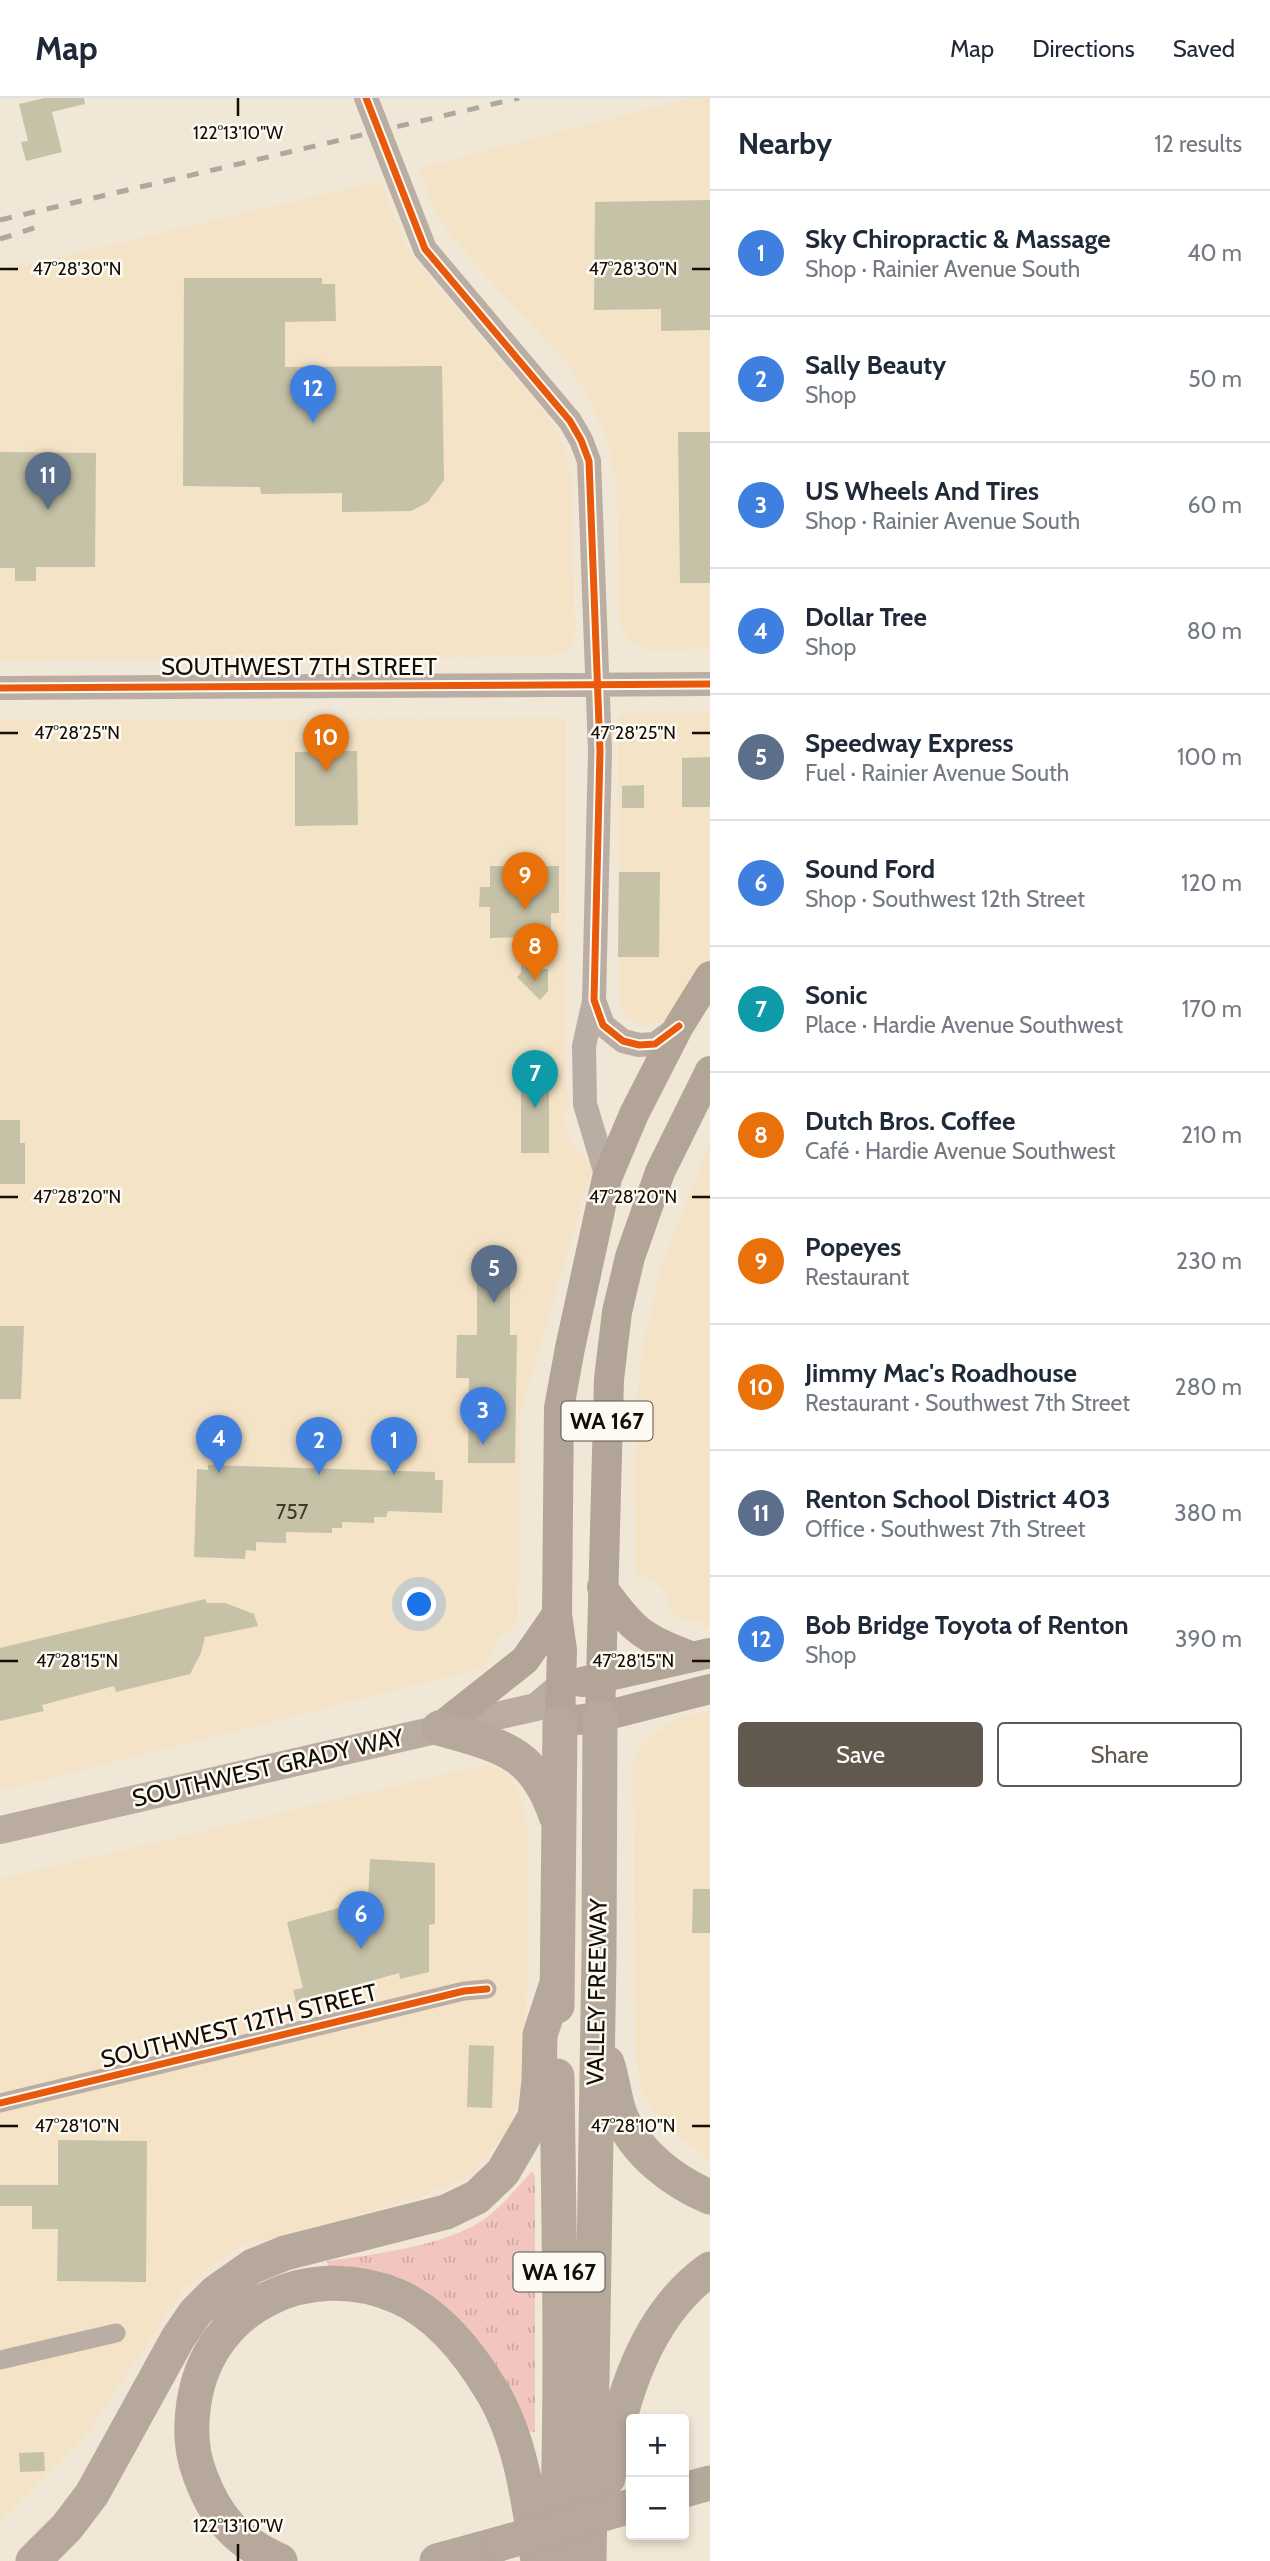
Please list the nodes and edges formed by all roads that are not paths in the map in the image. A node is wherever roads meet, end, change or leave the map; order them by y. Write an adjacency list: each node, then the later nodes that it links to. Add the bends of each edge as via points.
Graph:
1 (366, 98): 3 (street, via 425,249 582,440 589,461)
2 (710, 684): 3 (street, SOUTHWEST 7TH STREET)
3 (598, 686): 4 (street, SOUTHWEST 7TH STREET); 6 (street)
4 (0, 688)
5 (710, 976): 7 (main road, WA 167)
6 (594, 1000): 7 (street, via 603,1025 623,1041 655,1044); 9 (street, via 584,1046 585,1104)
7 (679, 1026): 9 (main road, WA 167)
8 (710, 1071): 10 (main road, WA 167, via 660,1172 629,1257 617,1312 609,1379)
9 (607, 1178): 11 (main road, WA 167, via 559,1408)
10 (602, 1587): 12 (main road, via 641,1634); 13 (main road, WA 167)
11 (557, 1614): 14 (main road, WA 167); 18 (main road, via 525,1660)
12 (702, 1655): 13 (main road)
13 (600, 1679): 14 (main road); 17 (main road, WA 167)
14 (561, 1686): 16 (main road, WA 167)
15 (710, 1689): 17 (main road)
16 (548, 1715): 17 (main road); 18 (main road, SOUTHWEST GRADY WAY); 19 (highway, VALLEY FREEWAY / WA 167)
17 (600, 1717): 23 (highway, VALLEY FREEWAY / WA 167)
18 (439, 1728): 19 (highway, via 515,1754 548,1792); 20 (main road, SOUTHWEST GRADY WAY)
19 (558, 1822): 21 (highway, VALLEY FREEWAY)
20 (0, 1830)
21 (556, 1983): 32 (highway, via 540,2035 535,2117 503,2172 477,2197 446,2211 285,2253 253,2266 216,2292 178,2337 92,2494); 36 (highway, VALLEY FREEWAY / WA 167, via 560,2341)
22 (487, 1989): 24 (street, SOUTHWEST 12TH STREET)
23 (596, 2030): 25 (highway, via 621,2117 641,2148 689,2189); 37 (highway, VALLEY FREEWAY / WA 167)
24 (0, 2103)
25 (710, 2197)
26 (710, 2269): 38 (highway, via 682,2292 638,2362 613,2441)
27 (116, 2333): 28 (street)
28 (0, 2360)
29 (710, 2483): 30 (highway)
30 (689, 2489)
31 (626, 2506): 34 (highway, bridge)
32 (33, 2561)
33 (280, 2561): 35 (highway, via 236,2535 218,2516 195,2465 191,2442 195,2391 219,2341 246,2313 278,2294 332,2282 400,2297 437,2322 468,2356 505,2417 528,2501)
34 (437, 2561)
35 (538, 2561)
36 (555, 2561)
37 (589, 2561)
38 (596, 2561)

